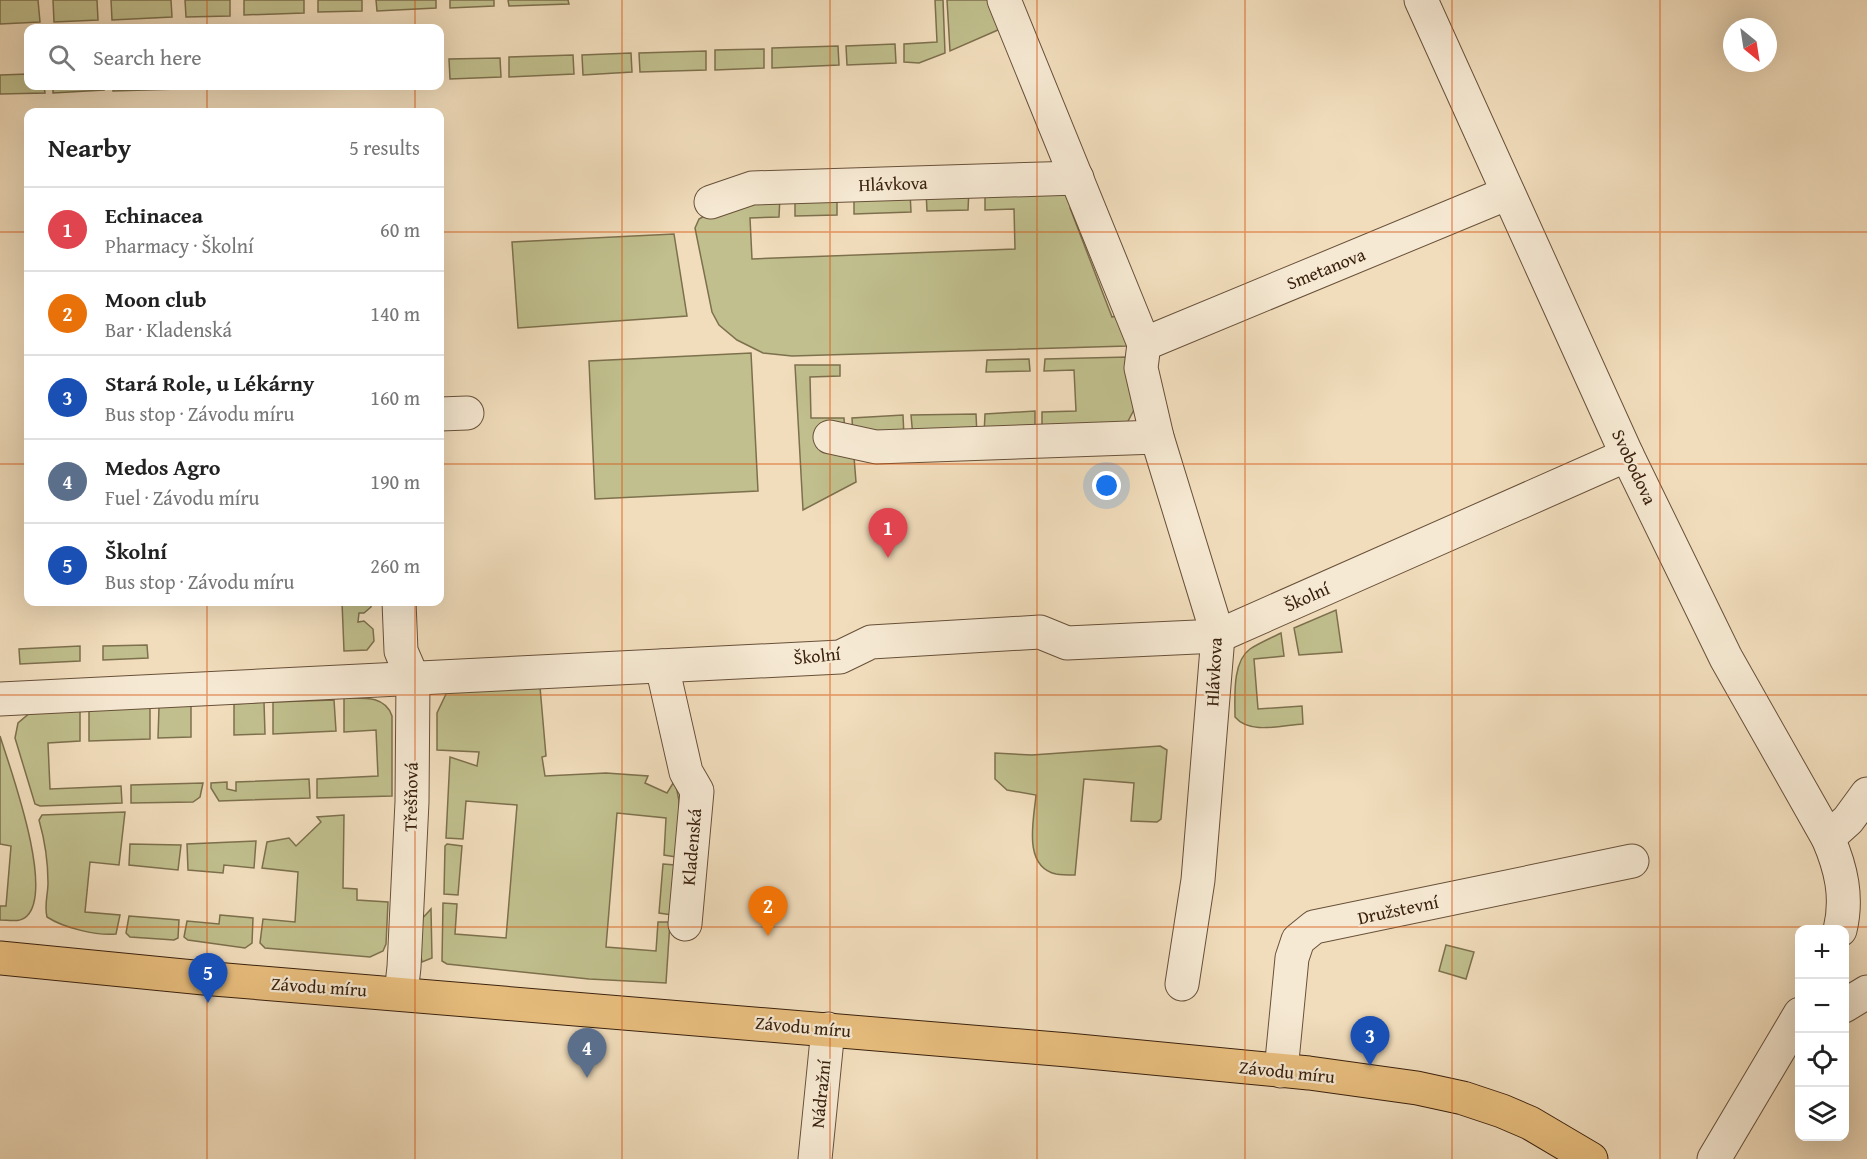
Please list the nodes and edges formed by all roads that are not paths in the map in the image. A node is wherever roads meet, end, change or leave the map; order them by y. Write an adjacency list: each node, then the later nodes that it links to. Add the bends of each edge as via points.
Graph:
1 (1004, 0): 3 (street, Hlávkova)
2 (1421, 0): 4 (street, Svobodova)
3 (1077, 178): 5 (street, Hlávkova, via 752,188); 6 (street, Hlávkova)
4 (1508, 193): 6 (street, Smetanova); 9 (street, Svobodova)
5 (711, 202)
6 (1144, 344): 8 (street, Hlávkova, via 1141,368)
7 (830, 437): 8 (street, via 876,447)
8 (1157, 437): 11 (street, Hlávkova)
9 (1627, 455): 11 (street, Školní); 16 (street, Svobodova, via 1726,658)
10 (399, 606): 13 (street, Třešňová, via 401,651)
11 (1218, 636): 12 (street, Školní, via 1067,644 1040,632 871,642 840,657); 21 (street, Hlávkova, via 1198,879)
12 (662, 666): 13 (street, Školní); 18 (street, Kladenská, via 686,772 697,791)
13 (413, 679): 14 (street, Školní); 23 (street, Třešňová, via 412,802)
14 (0, 699)
15 (1867, 794): 16 (street, via 1848,820)
16 (1828, 838): 19 (street, Svobodova, via 1843,888)
17 (1632, 861): 27 (street, Družstevní, via 1314,927 1298,940 1292,958)
18 (685, 924)
19 (1841, 925)
20 (0, 958): 23 (main road, Závodu míru)
21 (1182, 984)
22 (1867, 992): 24 (street)
23 (401, 994): 25 (main road, Závodu míru)
24 (1849, 1003)
25 (828, 1029): 27 (main road, Závodu míru); 28 (street, Nádražní)
26 (1795, 1029): 30 (street)
27 (1281, 1071): 29 (main road, Závodu míru, via 1463,1098 1530,1123)
28 (815, 1159)
29 (1591, 1159)
30 (1714, 1159)

